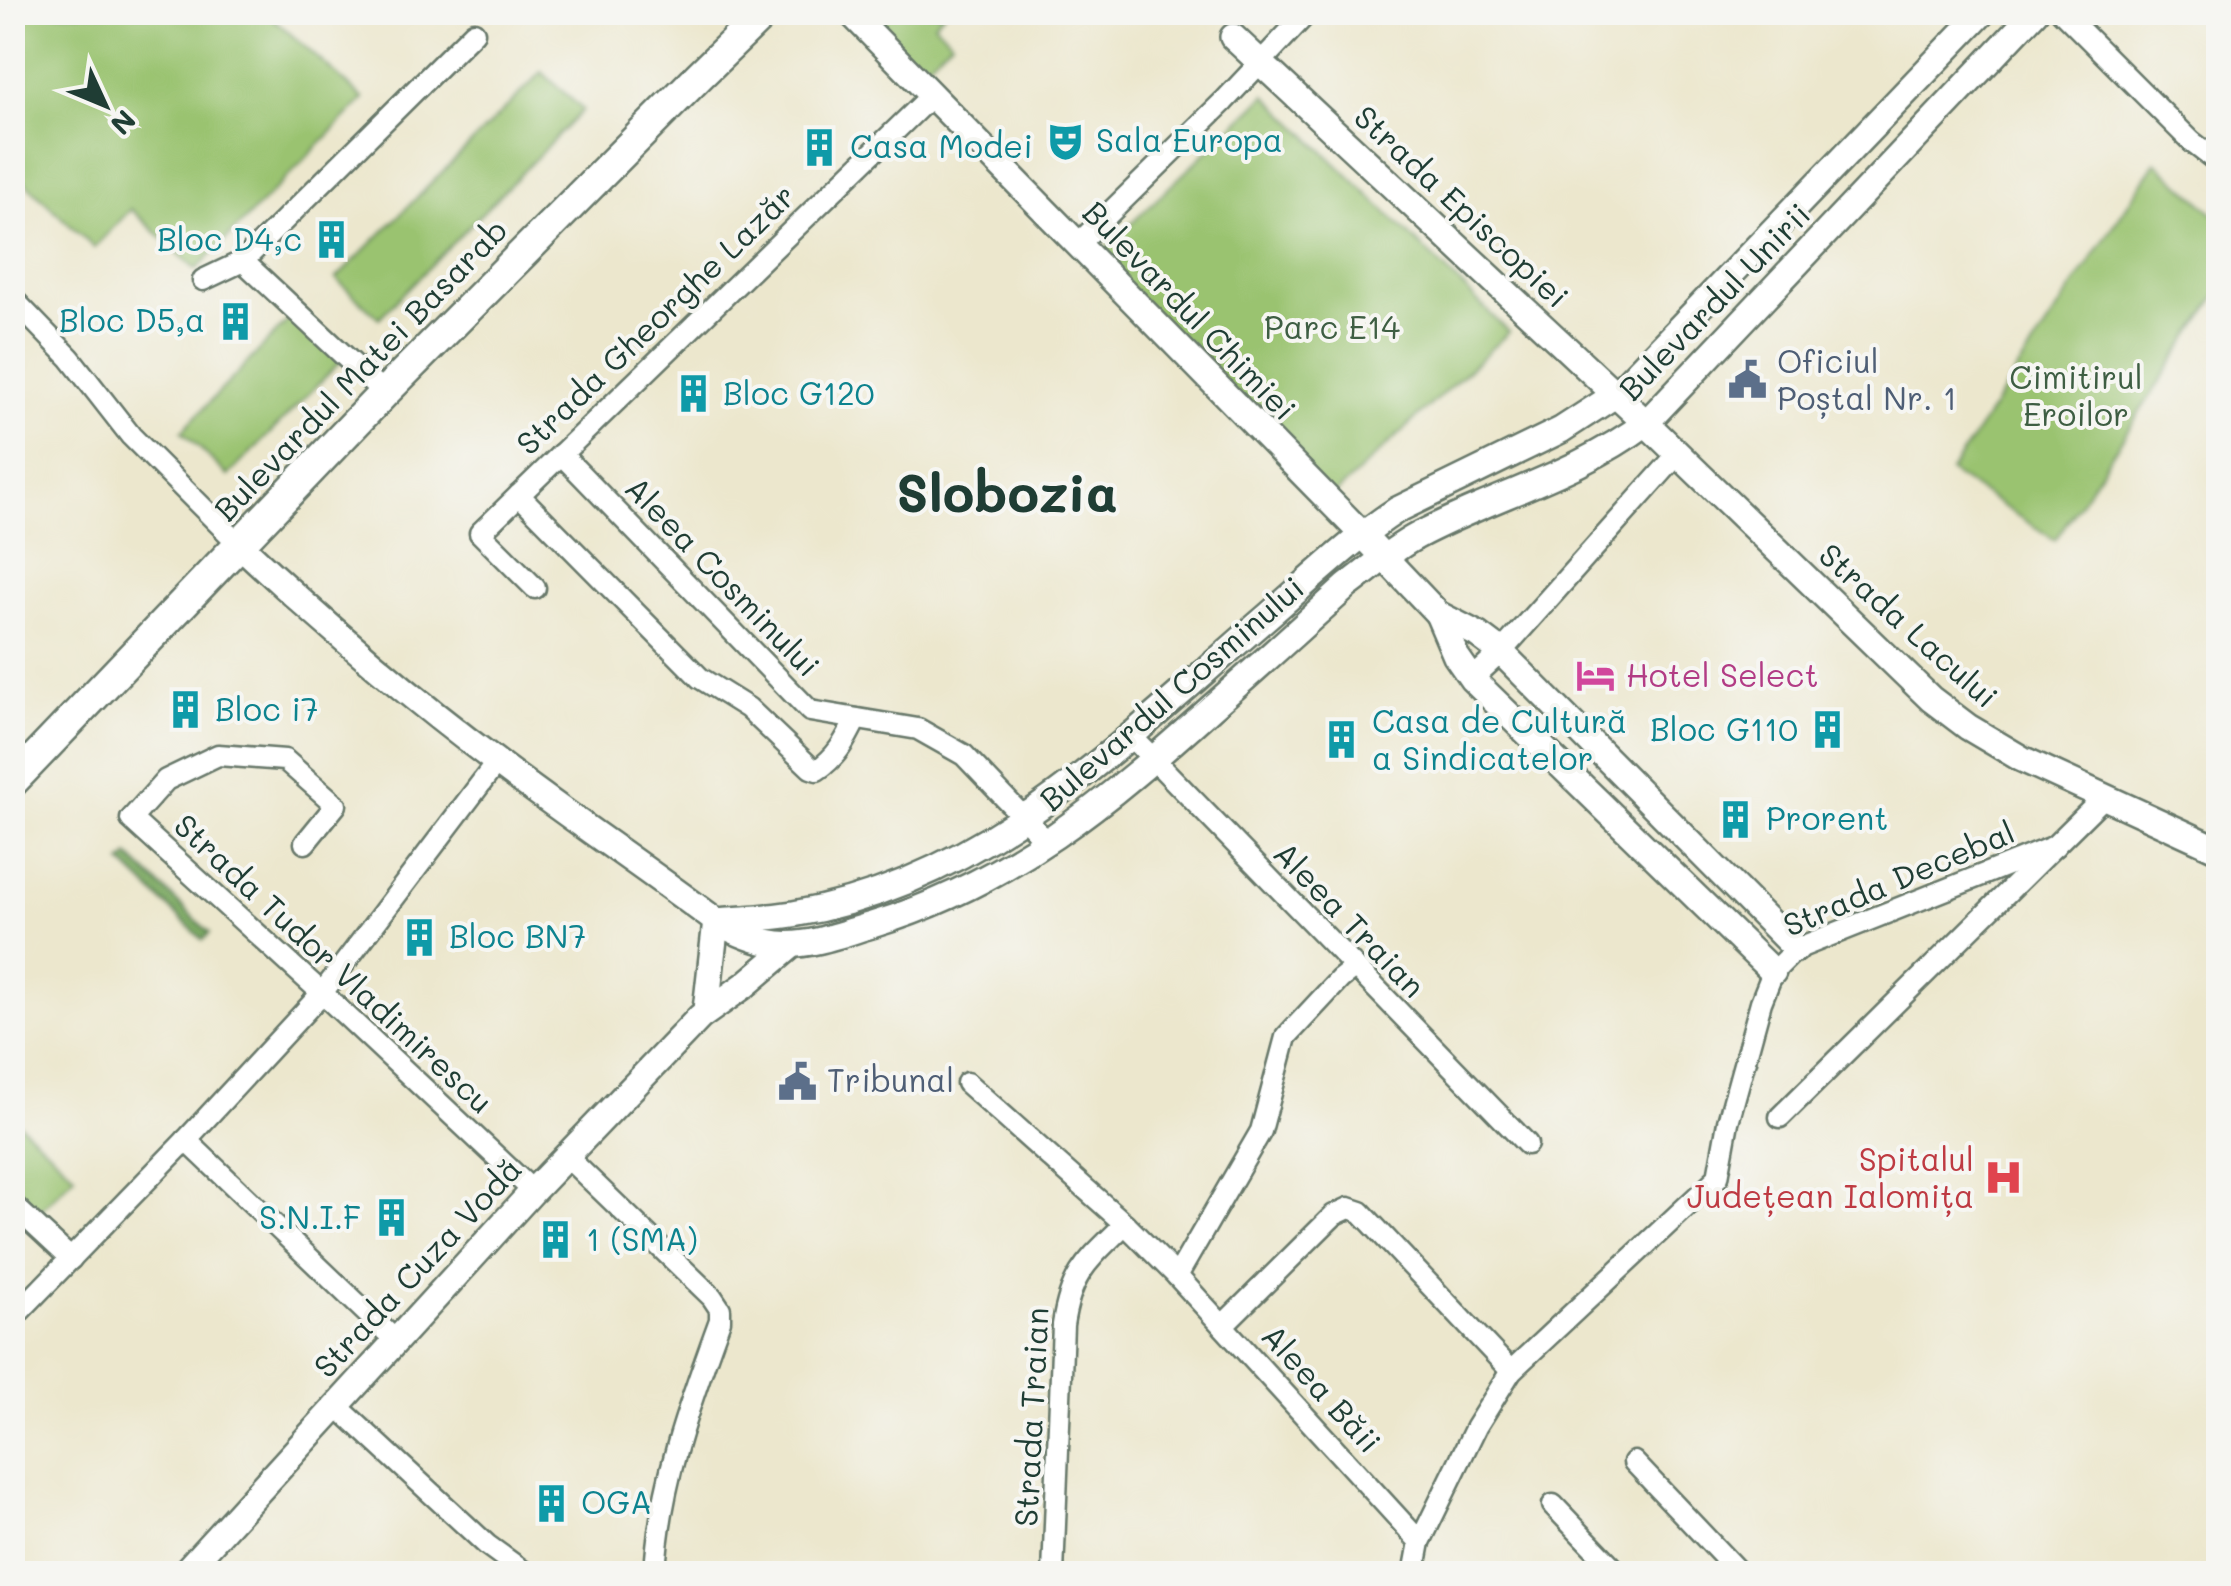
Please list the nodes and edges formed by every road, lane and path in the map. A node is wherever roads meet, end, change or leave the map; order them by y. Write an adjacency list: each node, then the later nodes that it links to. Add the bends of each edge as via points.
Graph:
1 (765, 12): 16 (main road, Bulevardul Matei Basarab)
2 (850, 12): 10 (street, Bulevardul Chimiei)
3 (1308, 12): 9 (street)
4 (1983, 12): 17 (street, Bulevardul Unirii)
5 (2035, 12): 18 (street, Bulevardul Unirii)
6 (2062, 12): 11 (street)
7 (474, 32): 13 (street)
8 (1233, 36): 9 (street, Strada Episcopiei)
9 (1258, 62): 12 (street); 17 (street, Strada Episcopiei)
10 (931, 96): 12 (street, Bulevardul Chimiei); 19 (street, Strada Gheorghe Lazăr)
11 (2218, 162)
12 (1078, 244): 22 (street, Bulevardul Chimiei)
13 (243, 260): 14 (street); 16 (street)
14 (203, 280)
15 (15, 306): 23 (street)
16 (384, 393): 23 (main road, Bulevardul Matei Basarab)
17 (1615, 395): 18 (street, Strada Episcopiei); 22 (street, Bulevardul Unirii, via 1561,430 1397,510)
18 (1646, 424): 20 (street, Strada Lacului); 24 (street, Bulevardul Unirii, via 1598,456)
19 (562, 454): 21 (street, Strada Gheorghe Lazăr); 29 (street, Aleea Cosminului, via 810,711)
20 (1677, 456): 27 (street); 34 (street, Strada Lacului, via 1931,699 2022,759)
21 (518, 495): 25 (street, Strada Gheorghe Lazăr, via 480,533); 29 (street, via 700,678 748,708 811,768 822,768 836,754)
22 (1364, 535): 24 (street, Bulevardul Chimiei); 30 (street, Bulevardul Cosminului)
23 (240, 545): 32 (street, Bulevardul Cosminului); 33 (main road, Bulevardul Matei Basarab)
24 (1384, 557): 26 (street, Bulevardul Chimiei); 31 (street, Bulevardul Cosminului)
25 (535, 588)
26 (1438, 614): 27 (street, Bulevardul Chimiei); 28 (street, Bulevardul Chimiei)
27 (1501, 652): 28 (street); 42 (street, Bulevardul Chimiei)
28 (1472, 680): 44 (street, Bulevardul Chimiei)
29 (856, 719): 35 (street, Aleea Cosminului, via 918,730 964,755)
30 (1131, 736): 31 (street, Aleea Traian); 35 (street, Bulevardul Cosminului)
31 (1153, 761): 37 (street, Bulevardul Cosminului); 43 (street, Aleea Traian)
32 (496, 762): 40 (street, Bulevardul Cosminului); 45 (street)
33 (12, 782)
34 (2104, 797): 38 (street, Strada Decebal); 39 (street, Strada Lacului)
35 (1025, 819): 37 (street, Aleea Cosminului); 40 (street, Bulevardul Cosminului, via 886,889 792,914)
36 (304, 843): 45 (street, Strada Tudor Vladimirescu, via 336,805 285,760 218,755 166,780 131,818)
37 (1048, 843): 41 (street, Bulevardul Cosminului, via 920,908)
38 (2055, 846): 42 (street, Strada Decebal); 48 (street, Strada Decebal)
39 (2218, 850)
40 (716, 921): 41 (street, Bulevardul Cosminului, via 748,938); 46 (street)
41 (791, 946): 46 (street, Strada Cuza Vodă)
42 (1796, 949): 44 (street, Strada Decebal)
43 (1354, 968): 50 (street, Aleea Traian); 56 (street, via 1286,1036 1261,1131)
44 (1774, 972): 60 (street, Strada Decebal, via 1718,1176)
45 (322, 993): 49 (street); 52 (street, Strada Tudor Vladimirescu)
46 (706, 1010): 51 (street, Strada Cuza Vodă)
47 (967, 1083): 54 (street, Aleea Băii)
48 (1780, 1117)
49 (186, 1140): 55 (street); 59 (street)
50 (1526, 1144)
51 (566, 1156): 52 (street, Strada Cuza Vodă); 67 (street, via 720,1309 680,1436)
52 (532, 1191): 59 (street, Strada Cuza Vodă)
53 (12, 1204): 55 (street)
54 (1125, 1224): 56 (street, Aleea Băii); 68 (street, Strada Traian, via 1074,1280 1066,1301)
55 (72, 1259): 57 (street)
56 (1177, 1276): 58 (street, Aleea Băii)
57 (12, 1319)
58 (1223, 1325): 60 (street, via 1334,1215 1349,1208 1361,1212); 64 (street, Aleea Băii)
59 (395, 1340): 61 (street, Strada Cuza Vodă)
60 (1511, 1371): 64 (street, Strada Decebal)
61 (336, 1405): 65 (street, Strada Cuza Vodă); 66 (street, via 487,1545)
62 (1634, 1462): 71 (street)
63 (1553, 1505): 70 (street)
64 (1420, 1542): 69 (street, Strada Decebal)
65 (183, 1574)
66 (528, 1574)
67 (655, 1574)
68 (1053, 1574)
69 (1414, 1574)
70 (1618, 1574)
71 (1740, 1574)

